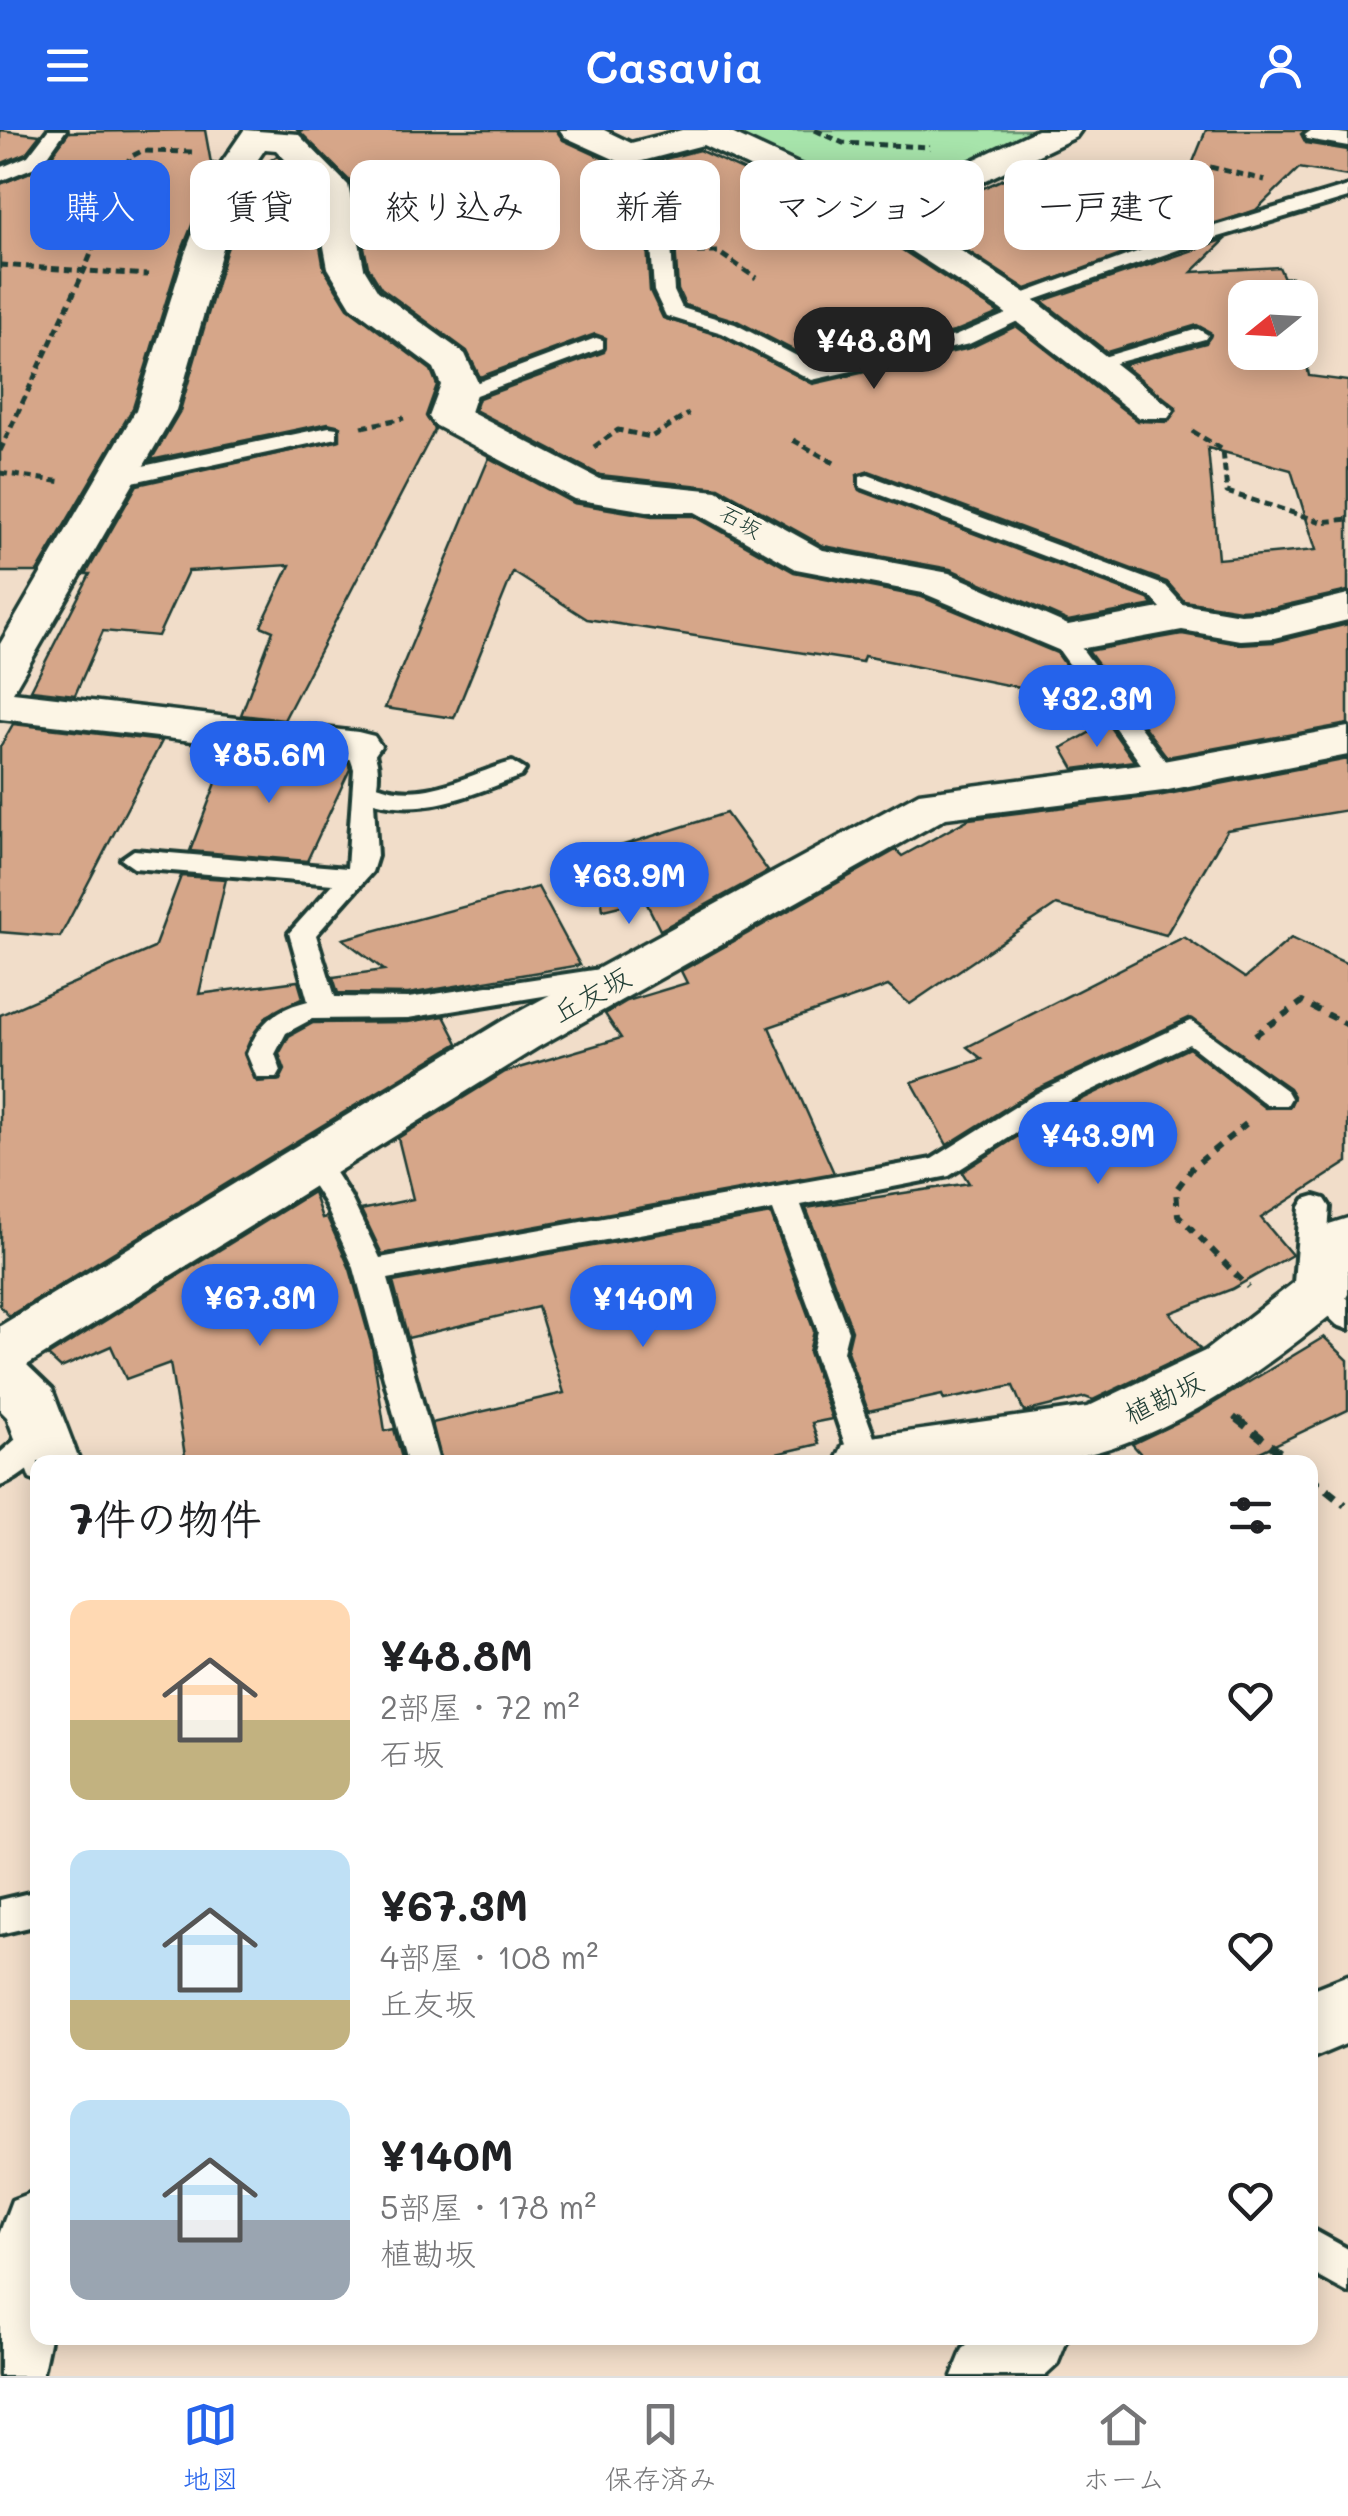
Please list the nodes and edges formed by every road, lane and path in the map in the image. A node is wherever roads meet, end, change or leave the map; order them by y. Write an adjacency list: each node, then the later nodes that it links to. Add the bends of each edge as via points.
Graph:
1 (57, 130): 12 (lane, via 35,160)
2 (577, 130): 9 (street)
3 (815, 130): 8 (path, via 843,143)
4 (1064, 130): 11 (street)
5 (1314, 135): 7 (lane)
6 (253, 140): 17 (path, via 130,157); 24 (street, 石坂, via 286,141 330,185 346,268 364,298 451,362); 34 (street, via 204,252 156,410)
7 (1348, 140)
8 (930, 147)
9 (627, 155): 10 (street, via 706,134); 15 (lane, via 659,212)
10 (762, 160)
11 (984, 168)
12 (0, 175)
13 (1348, 192): 20 (lane, via 1182,242)
14 (934, 250): 20 (street)
15 (661, 252): 19 (path, via 718,252); 20 (lane, via 673,312 728,328 819,376 962,340)
16 (0, 264): 17 (path)
17 (84, 271): 18 (path); 30 (path)
18 (140, 274)
19 (756, 278)
20 (1020, 306): 23 (street)
21 (1198, 335): 23 (lane)
22 (596, 344): 24 (lane)
23 (1093, 364): 25 (street)
24 (457, 394): 32 (street, 石坂, via 450,417)
25 (1154, 410): 35 (path, via 1223,450 1227,492 1322,522)
26 (689, 414): 32 (path, via 651,437 618,430)
27 (404, 418): 28 (path)
28 (329, 434): 34 (lane)
29 (793, 440): 33 (path)
30 (0, 451)
31 (0, 473): 34 (path)
32 (556, 473): 38 (street, 石坂, via 588,490 703,500 811,560 934,582)
33 (868, 482): 37 (lane, via 1158,590)
34 (115, 484): 39 (street)
35 (1348, 519)
36 (1348, 607): 37 (street, via 1274,626)
37 (1182, 617): 38 (street)
38 (1063, 639): 44 (lane)
39 (0, 682)
40 (0, 705): 42 (street)
41 (1348, 741): 44 (street, 丘友坂)
42 (361, 767): 43 (lane, via 385,800 410,803); 46 (lane, via 364,856)
43 (512, 770)
44 (1162, 776): 47 (street, 丘友坂, via 934,804)
45 (134, 858): 46 (lane)
46 (354, 877): 48 (lane, via 302,934)
47 (626, 974): 48 (lane, via 408,1008); 53 (street, 丘友坂)
48 (324, 1006): 51 (lane, via 274,1024 262,1054)
49 (1348, 1025): 50 (path, via 1302,1002)
50 (1224, 1056): 52 (lane); 54 (lane, via 1191,1031 1047,1100 939,1168)
51 (267, 1071)
52 (1277, 1098): 57 (path, via 1183,1178 1176,1190 1178,1215 1261,1296)
53 (313, 1162): 56 (lane); 58 (street, 丘友坂)
54 (783, 1196): 56 (lane); 64 (lane, via 833,1331 828,1352)
55 (1332, 1223): 57 (street, 植勘坂)
56 (373, 1271): 63 (lane)
57 (1326, 1297): 60 (street, 植勘坂)
58 (0, 1354)
59 (0, 1374): 61 (street, via 32,1405)
60 (1192, 1384): 62 (street, 植勘坂); 66 (path)
61 (47, 1448)
62 (1066, 1448): 65 (street, 植勘坂)
63 (421, 1455)
64 (863, 1455)
65 (966, 1455)
66 (1283, 1455)
67 (30, 1457): 68 (lane)
68 (0, 1473)
69 (1318, 1483): 70 (path)
70 (1345, 1505)
71 (30, 1910): 72 (lane)
72 (0, 1917)
73 (1348, 2008): 74 (street)
74 (1318, 2021)
75 (24, 2236): 79 (street)
76 (1318, 2253): 77 (lane)
77 (1348, 2273)
78 (1023, 2345): 80 (street)
79 (4, 2376)
80 (990, 2376)

